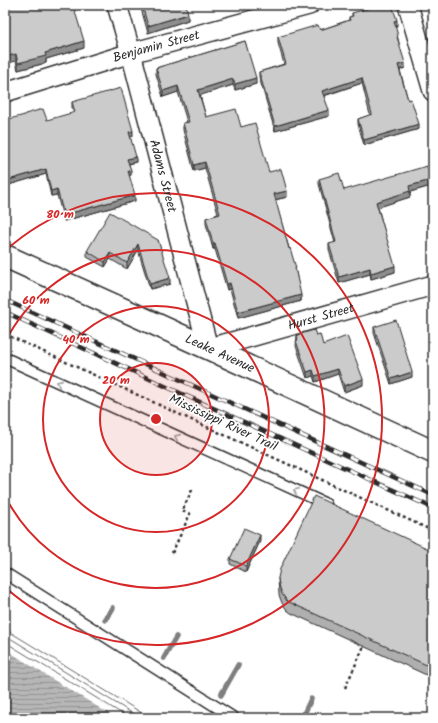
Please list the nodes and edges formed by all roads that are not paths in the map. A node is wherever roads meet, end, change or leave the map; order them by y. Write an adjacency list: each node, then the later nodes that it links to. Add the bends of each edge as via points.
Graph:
1 (117, 5): 4 (street, Adams Street)
2 (309, 5): 4 (street, Benjamin Street)
3 (408, 5): 5 (street)
4 (131, 53): 6 (street, Benjamin Street); 9 (street, Adams Street)
5 (433, 91)
6 (5, 92)
7 (5, 256): 9 (street, Leake Avenue)
8 (433, 285): 9 (street, Hurst Street)
9 (208, 348): 11 (street, Leake Avenue)
10 (5, 358): 12 (lane, one-way to 10)
11 (433, 452)
12 (331, 507)
13 (5, 573): 14 (lane)
14 (234, 718)

